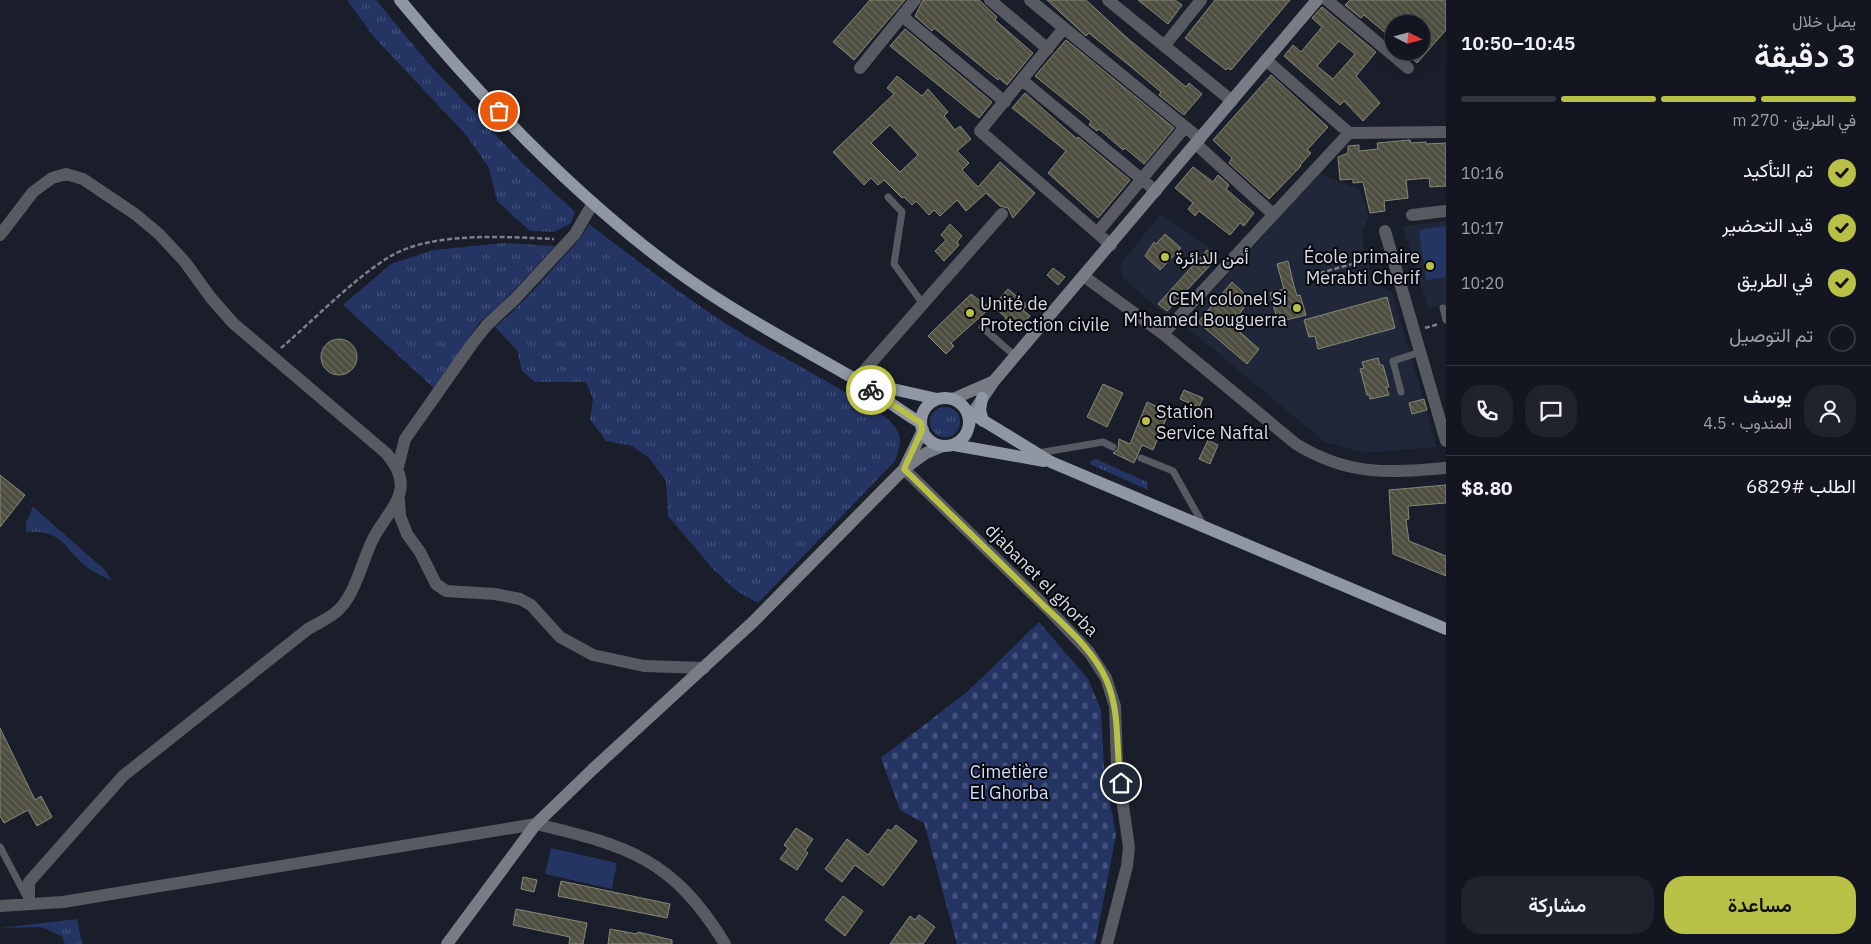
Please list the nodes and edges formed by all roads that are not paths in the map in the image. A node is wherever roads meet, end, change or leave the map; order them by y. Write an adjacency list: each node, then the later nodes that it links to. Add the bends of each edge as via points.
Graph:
1 (400, 0): 26 (main road, via 446,55 539,153)
2 (915, 0): 9 (street)
3 (1030, 0): 10 (street)
4 (1108, 0): 11 (street)
5 (1317, 0): 13 (main road)
6 (1327, 0): 15 (street)
7 (992, 1): 12 (street)
8 (1199, 1): 11 (street)
9 (902, 16): 14 (street); 18 (street)
10 (1064, 28): 12 (street); 19 (street)
11 (1165, 45): 17 (street)
12 (1048, 49): 16 (street)
13 (1266, 60): 17 (main road); 21 (street)
14 (860, 68)
15 (1408, 68)
16 (1022, 80): 18 (street); 23 (street)
17 (1232, 101): 22 (main road)
18 (1005, 102): 32 (street, via 980,131)
19 (1185, 127): 22 (street); 23 (street)
20 (1446, 132): 21 (street)
21 (1349, 133): 29 (street)
22 (1198, 142): 24 (main road); 29 (street)
23 (1142, 179): 24 (street); 32 (street)
24 (1156, 191): 34 (main road)
25 (888, 197): 36 (lane, via 902,212 894,264)
26 (593, 203): 43 (main road, via 674,269 743,315); 58 (street, via 575,234 472,344 405,440)
27 (1446, 211): 30 (street)
28 (1002, 214): 36 (street)
29 (1273, 214): 40 (street)
30 (1412, 215)
31 (1385, 231): 41 (street)
32 (1097, 232): 34 (street)
33 (0, 235): 58 (street, via 33,192 52,178 66,174 83,179 136,214 159,234 186,262 210,298 233,323 386,453)
34 (1111, 245): 35 (main road)
35 (1084, 276): 40 (street); 42 (main road)
36 (923, 304): 43 (street)
37 (1443, 308): 38 (lane)
38 (1446, 321)
39 (982, 327): 42 (lane)
40 (1163, 334): 59 (street, via 1296,444 1314,455 1353,468 1378,472)
41 (1420, 352): 45 (lane, via 1392,361); 52 (street)
42 (1015, 356): 44 (main road)
43 (856, 380): 47 (main road); 51 (main road)
44 (994, 381): 46 (main road); 48 (main road)
45 (1401, 392)
46 (982, 398): 49 (main road); 50 (main road, via 980,410)
47 (937, 399): 48 (main road); 51 (main road, via 925,409)
48 (953, 399): 49 (main road)
49 (969, 416): 50 (main road); 53 (main road, via 964,437)
50 (984, 421): 55 (main road)
51 (922, 427): 53 (main road, via 930,441); 60 (main road)
52 (1446, 441)
53 (948, 445): 57 (main road); 60 (main road, via 926,453)
54 (1113, 446): 55 (lane, via 1103,442)
55 (1036, 454): 57 (main road)
56 (1141, 458): 62 (lane, via 1173,471)
57 (1051, 462): 62 (main road)
58 (398, 467): 61 (street)
59 (1446, 468)
60 (904, 469): 64 (main road); 71 (street, djabanet el ghorba, via 1052,613 1089,652 1106,678 1115,706 1117,764 1129,847)
61 (399, 500): 64 (street, via 400,516 408,534 436,584 446,591 520,599 531,605 560,637 593,654 644,666); 67 (street, via 373,540 352,590 336,612 308,629 124,776 29,882)
62 (1204, 526): 63 (main road)
63 (1446, 629)
64 (704, 668): 65 (main road)
65 (536, 824): 67 (street, via 63,902); 69 (main road); 70 (street, via 602,840 647,859 679,884)
66 (0, 847): 67 (lane)
67 (29, 902): 68 (street)
68 (0, 906)
69 (447, 944)
70 (726, 944)
71 (1107, 944)

